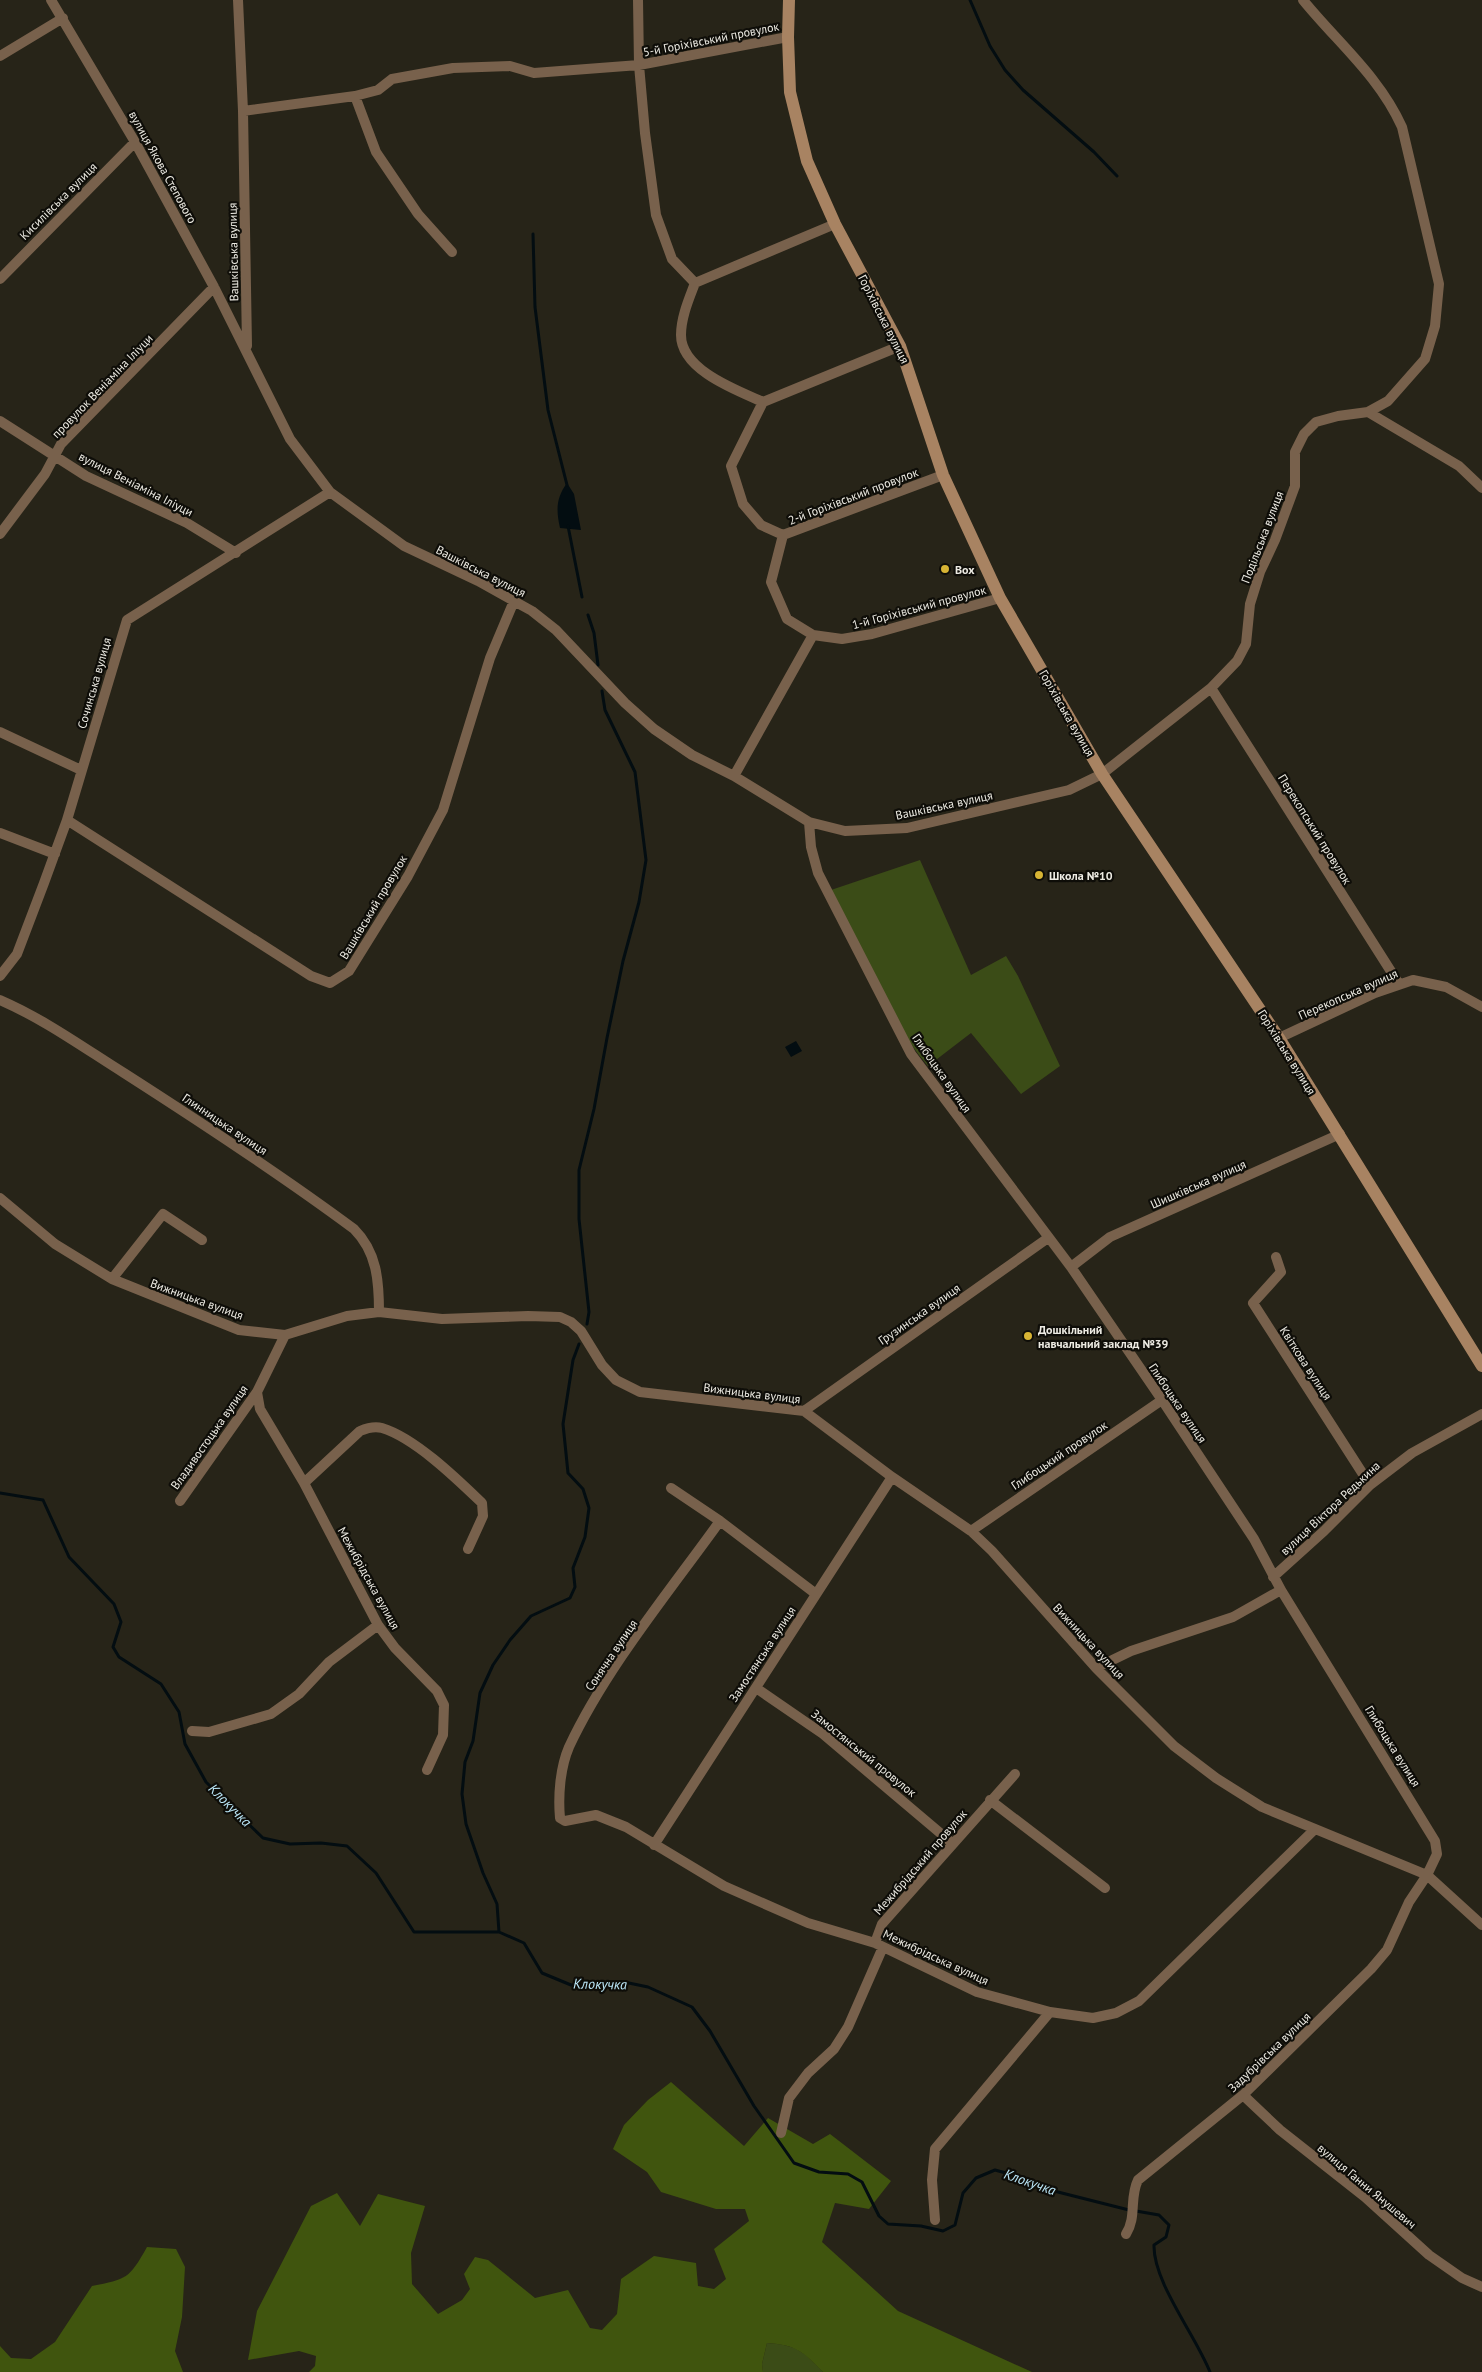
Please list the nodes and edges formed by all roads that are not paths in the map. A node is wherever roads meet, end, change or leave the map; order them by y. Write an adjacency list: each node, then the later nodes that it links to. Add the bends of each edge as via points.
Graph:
1 (51, 0): 6 (street, вулиця Якова Степового)
2 (238, 0): 11 (street, Вашківська вулиця)
3 (638, 0): 9 (street, 5-й Горіхівський провулок)
4 (789, 0): 7 (street, Горіхівська вулиця)
5 (1303, 0): 21 (street, Подільська вулиця, via 1341,45 1368,70 1392,106 1407,144 1439,284 1435,326 1425,358 1388,401)
6 (63, 18): 8 (street); 12 (street, вулиця Якова Степового)
7 (788, 37): 9 (street, 5-й Горіхівський провулок); 13 (street, Горіхівська вулиця, via 794,110 807,160)
8 (0, 56)
9 (638, 65): 10 (street, 5-й Горіхівський провулок, via 534,73 525,73 510,66 453,68 392,79 378,90); 16 (street, via 656,215 672,259)
10 (355, 96): 11 (street, 5-й Горіхівський провулок); 14 (street, via 376,152 418,214)
11 (243, 111): 19 (street, Вашківська вулиця)
12 (135, 142): 15 (street, Кисилівська вулиця); 17 (street, вулиця Якова Степового)
13 (835, 224): 16 (street); 18 (street, Горіхівська вулиця)
14 (452, 252)
15 (0, 279)
16 (695, 283): 20 (street, via 681,335 692,362)
17 (214, 287): 19 (street, вулиця Якова Степового); 23 (street, провулок Веніаміна Іліуци, via 61,444)
18 (900, 346): 20 (street); 24 (street, Горіхівська вулиця)
19 (247, 350): 26 (street, Вашківська вулиця, via 290,439)
20 (763, 402): 28 (street, 2-й Горіхівський провулок, via 731,466 743,504 761,525)
21 (1368, 412): 25 (street, via 1458,466); 33 (street, Подільська вулиця, via 1316,422 1304,434 1295,452 1295,486 1250,604 1246,644 1237,661)
22 (0, 421): 23 (street, вулиця Веніаміна Іліуци)
23 (56, 456): 27 (street, провулок Веніаміна Іліуци); 29 (street, вулиця Веніаміна Іліуци, via 86,476 187,523)
24 (944, 475): 28 (street, 2-й Горіхівський провулок); 30 (street, Горіхівська вулиця)
25 (1482, 488)
26 (330, 492): 29 (street, Сочинська вулиця); 31 (street, Вашківська вулиця, via 404,546)
27 (0, 534)
28 (783, 535): 32 (street, 1-й Горіхівський провулок, via 771,582 787,619)
29 (236, 553): 35 (street, Сочинська вулиця, via 127,620)
30 (1000, 598): 32 (street, 1-й Горіхівський провулок, via 872,634 842,639); 36 (street, Горіхівська вулиця)
31 (514, 601): 37 (street, Вашківська вулиця, via 556,630 654,729 692,755); 38 (street, Вашківський провулок, via 490,658 443,810 408,876 349,971 330,984 311,976)
32 (813, 635): 37 (street)
33 (1211, 688): 36 (street, Подільська вулиця); 43 (street, Перекопський провулок)
34 (0, 732): 35 (street)
35 (81, 770): 38 (street, Сочинська вулиця)
36 (1102, 774): 39 (street, Вашківська вулиця, via 1068,790 907,828 844,831); 46 (street, Горіхівська вулиця)
37 (734, 776): 39 (street, Вашківська вулиця)
38 (67, 820): 41 (street, Сочинська вулиця)
39 (809, 822): 49 (street, Глибоцька вулиця, via 818,873 910,1054)
40 (0, 833): 41 (street)
41 (55, 854): 42 (street, Сочинська вулиця, via 17,954)
42 (0, 976)
43 (1399, 984): 45 (street, Перекопська вулиця, via 1412,980 1446,987); 46 (street, Перекопська вулиця)
44 (0, 1000): 54 (street, Глинницька вулиця, via 72,1040 172,1104 354,1229 365,1240 373,1256 379,1288)
45 (1482, 1008)
46 (1279, 1038): 47 (street, Горіхівська вулиця)
47 (1340, 1134): 52 (street, Шишківська вулиця, via 1110,1237); 56 (street, Горіхівська вулиця)
48 (0, 1198): 53 (street, Вижницька вулиця, via 55,1244)
49 (1048, 1238): 52 (street, Глибоцька вулиця); 59 (street, Грузинська вулиця)
50 (202, 1240): 53 (street, via 163,1214)
51 (1276, 1256): 63 (street, Квіткова вулиця, via 1281,1272 1253,1304)
52 (1071, 1267): 58 (street, Глибоцька вулиця)
53 (112, 1279): 55 (street, Вижницька вулиця, via 239,1330)
54 (379, 1312): 55 (street, Вижницька вулиця, via 347,1316); 59 (street, Вижницька вулиця, via 442,1319 560,1317 581,1331 602,1366 616,1380 640,1392)
55 (285, 1335): 57 (street, Владивостоцька вулиця)
56 (1482, 1366)
57 (257, 1392): 62 (street, Межибрідська вулиця, via 260,1409); 65 (street, Владивостоцька вулиця)
58 (1162, 1400): 67 (street, Глибоцький провулок); 69 (street, Глибоцька вулиця, via 1254,1539)
59 (804, 1411): 61 (street, Вижницька вулиця)
60 (1482, 1414): 63 (street, вулиця Віктора Редькина, via 1412,1453)
61 (892, 1478): 67 (street, Вижницька вулиця); 71 (street, Замостянська вулиця)
62 (304, 1483): 68 (street, via 360,1431 368,1427 382,1428 414,1445 482,1503 483,1516); 72 (street, Межибрідська вулиця)
63 (1370, 1485): 69 (street, вулиця Віктора Редькина)
64 (671, 1488): 66 (street)
65 (180, 1500)
66 (720, 1522): 71 (street); 79 (street, Сонячна вулиця, via 612,1672 569,1748 562,1774)
67 (971, 1531): 73 (street, Вижницька вулиця)
68 (468, 1549)
69 (1273, 1577): 70 (street, Глибоцька вулиця)
70 (1281, 1590): 73 (street, via 1233,1616 1131,1651); 83 (street, Глибоцька вулиця, via 1428,1827 1437,1854)
71 (816, 1594): 74 (street, Замостянська вулиця)
72 (378, 1625): 75 (street, via 329,1662 299,1694 271,1714 209,1732); 76 (street, Межибрідська вулиця, via 395,1648 437,1691 444,1705 443,1735)
73 (1096, 1668): 80 (street, Вижницька вулиця, via 1174,1746 1216,1778 1262,1807)
74 (756, 1688): 81 (street, Замостянський провулок, via 823,1734); 82 (street, Замостянська вулиця)
75 (192, 1731)
76 (427, 1770)
77 (1015, 1774): 78 (street, Межибрідський провулок)
78 (990, 1800): 81 (street, Межибрідський провулок); 84 (street)
79 (560, 1818): 82 (street, Межибрідська вулиця, via 565,1821 596,1815 626,1827)
80 (1316, 1829): 83 (street, Вижницька вулиця); 87 (street, Межибрідська вулиця, via 1139,2001 1116,2013 1093,2018)
81 (952, 1843): 86 (street, Межибрідський провулок, via 882,1924)
82 (654, 1845): 86 (street, Межибрідська вулиця, via 724,1886 800,1920)
83 (1427, 1875): 85 (street, Вижницька вулиця); 88 (street, Задубрівська вулиця, via 1409,1902 1387,1950 1325,2016)
84 (1105, 1888)
85 (1482, 1925)
86 (879, 1945): 87 (street, Межибрідська вулиця, via 977,1992); 89 (street, Межибрідський провулок, via 848,2028 834,2049 808,2074 790,2098)
87 (1050, 2012): 90 (street, via 935,2149 932,2180)
88 (1243, 2095): 91 (street, Задубрівська вулиця, via 1138,2180 1133,2190 1131,2226); 92 (street, вулиця Ганни Янушевич, via 1429,2255 1462,2278)
89 (782, 2133)
90 (935, 2220)
91 (1126, 2234)
92 (1482, 2287)

